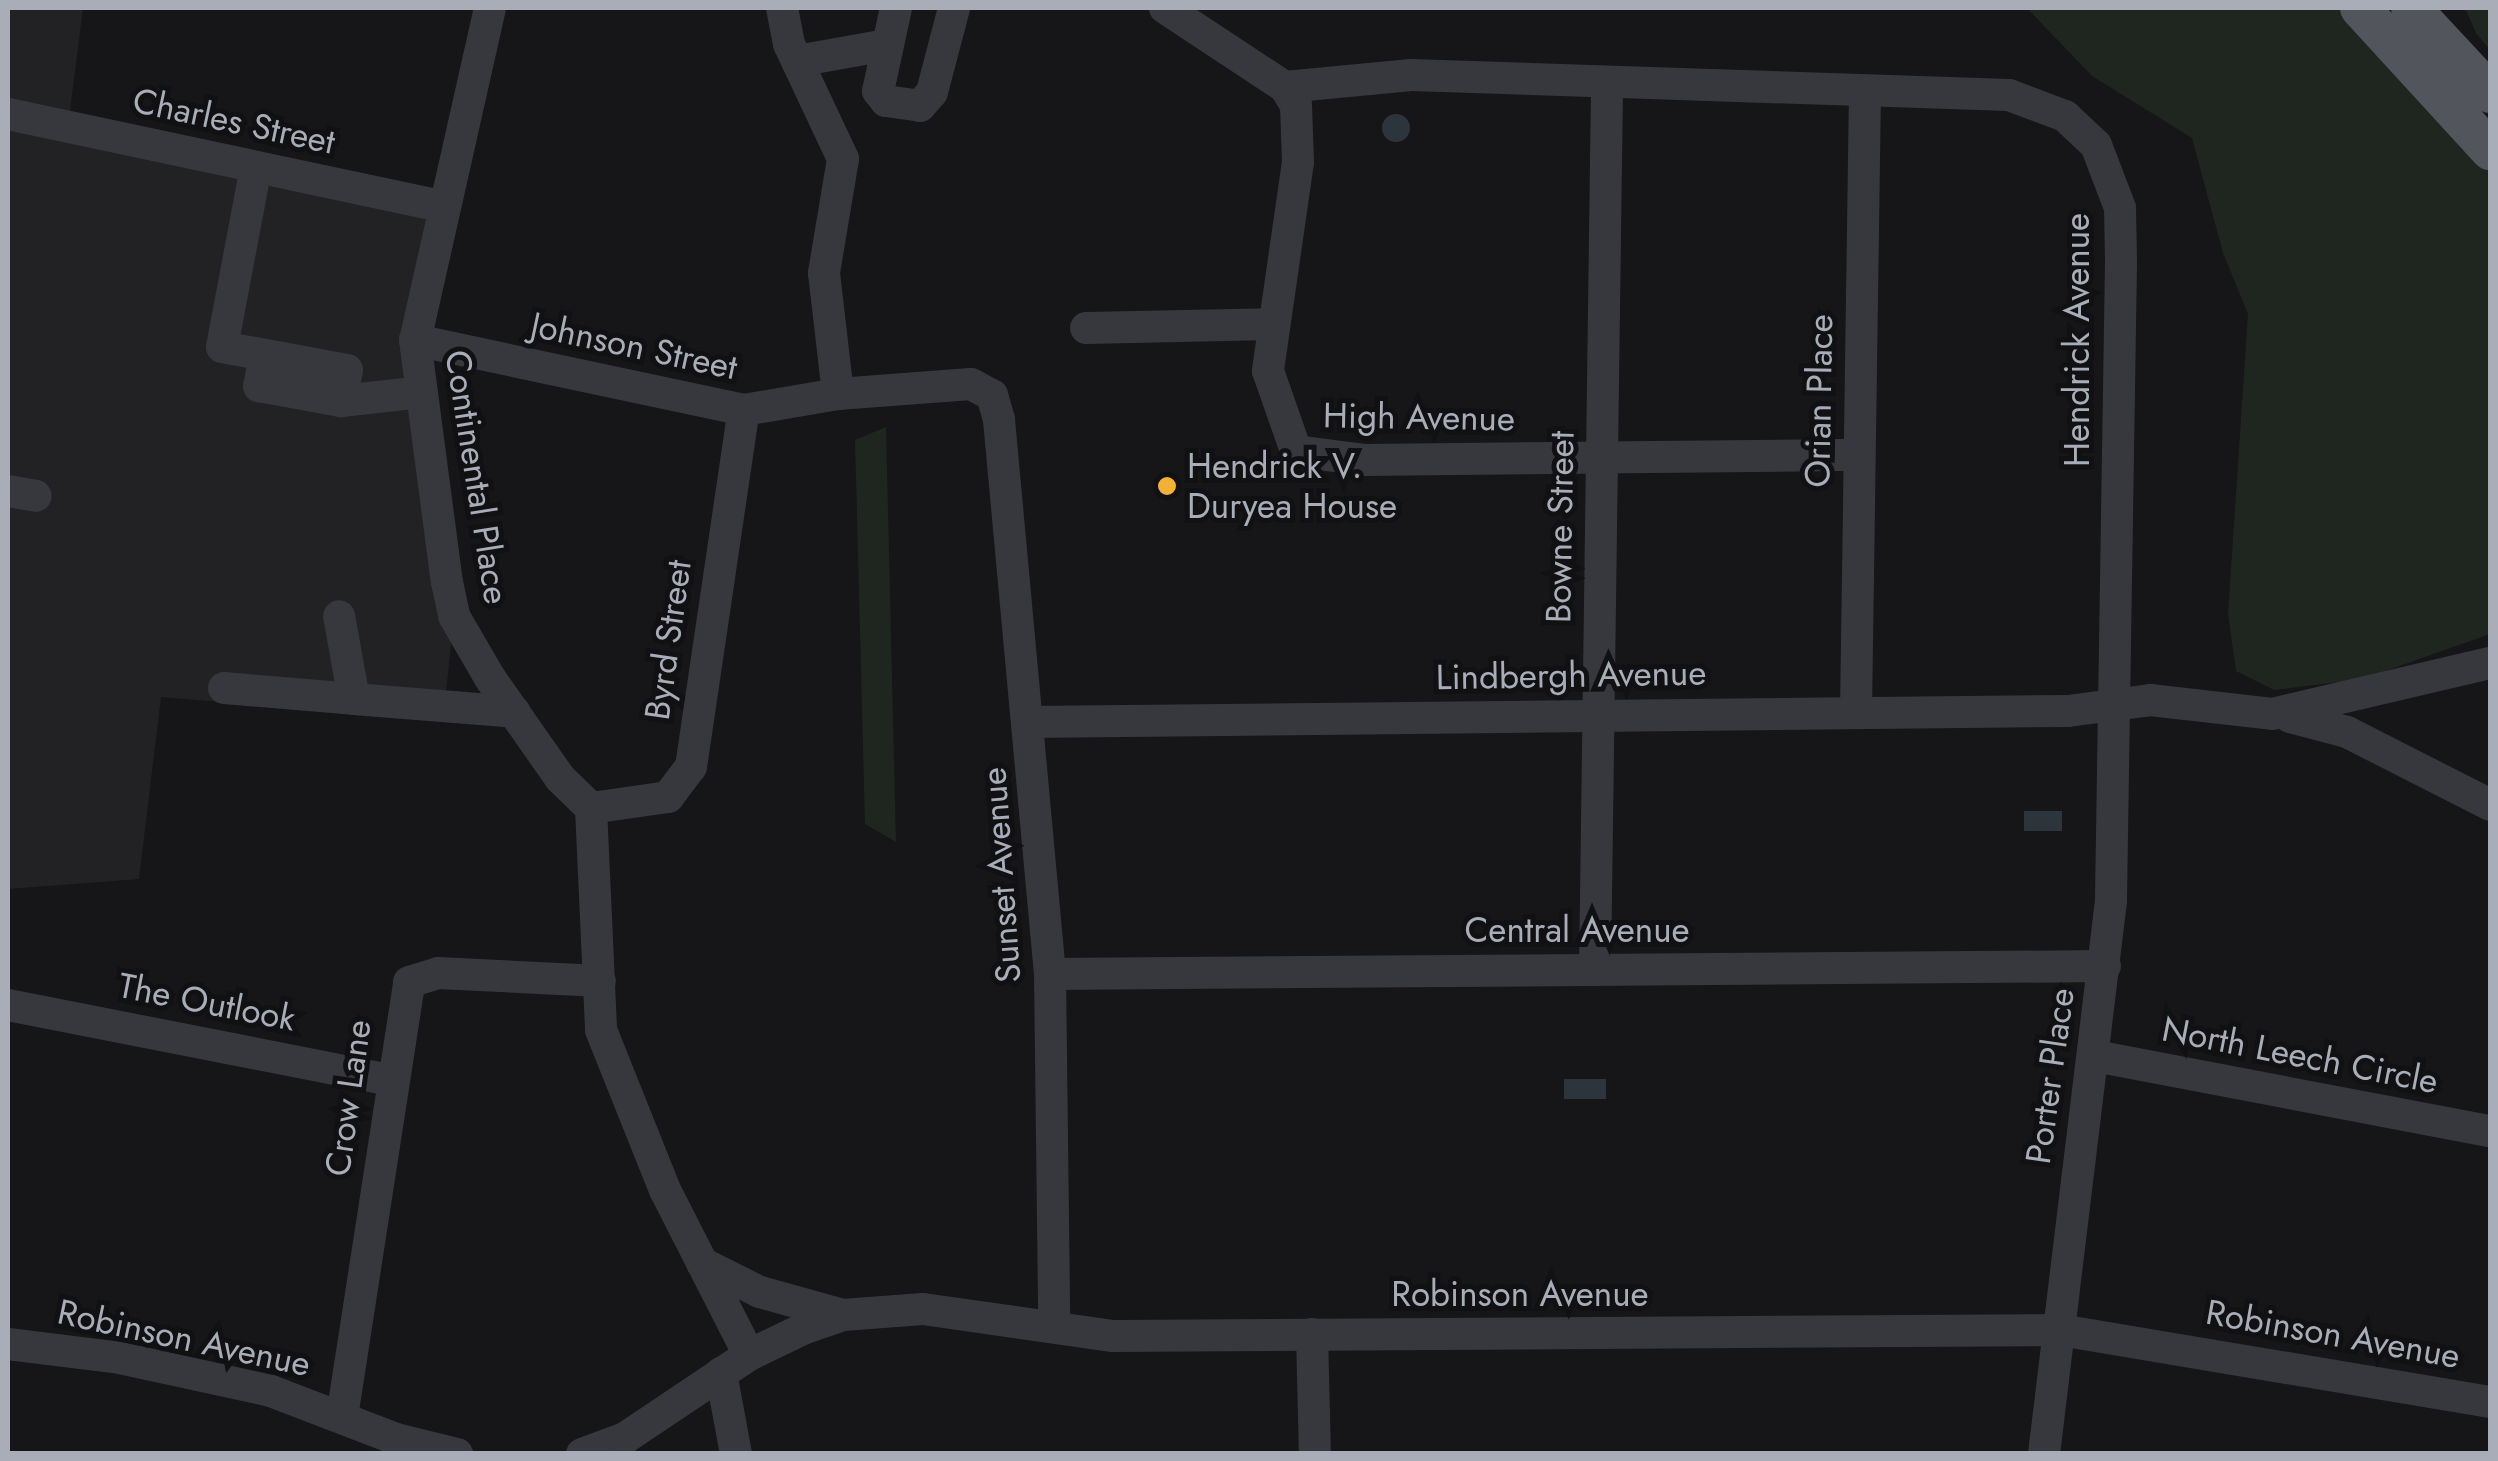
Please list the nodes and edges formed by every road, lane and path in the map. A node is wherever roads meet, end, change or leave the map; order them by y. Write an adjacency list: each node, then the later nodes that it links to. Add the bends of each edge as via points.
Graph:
1 (490, 8): 18 (street, Continental Place)
2 (782, 8): 10 (street)
3 (896, 8): 9 (street)
4 (954, 8): 9 (street, via 932,92 920,106 886,101 878,90)
5 (1165, 8): 12 (street)
6 (2360, 8): 16 (main road)
7 (2411, 8): 13 (main road)
8 (2454, 8): 13 (main road)
9 (887, 45): 10 (street)
10 (797, 62): 23 (street, via 843,158 824,273)
11 (1606, 84): 12 (street, Hendrick Avenue, via 1411,75); 14 (street, Hendrick Avenue); 27 (street, Bowne Street)
12 (1285, 87): 19 (street, High Avenue, via 1296,105 1298,162)
13 (2487, 89)
14 (1864, 91): 26 (street, Orian Place); 32 (street, Hendrick Avenue, via 2009,94 2038,101 2081,129 2112,174 2121,262)
15 (8, 114): 17 (street, Charles Street)
16 (2490, 150)
17 (256, 167): 18 (street, Charles Street); 22 (street, via 222,347 346,370 341,401)
18 (444, 207): 21 (street, Continental Place)
19 (1271, 324): 20 (street); 27 (street, High Avenue, via 1268,371 1282,422 1296,451 1311,458)
20 (1086, 328)
21 (415, 340): 22 (street, Continental Place); 24 (street, Johnson Street)
22 (422, 392): 33 (street, Continental Place, via 454,616)
23 (838, 394): 24 (street, Johnson Street); 25 (street, Johnson Street, via 971,384 992,395)
24 (744, 410): 39 (street, Byrd Street, via 691,766 668,797)
25 (1000, 420): 37 (street, Sunset Avenue)
26 (1858, 455): 27 (street, High Avenue); 34 (street, Orian Place)
27 (1601, 458): 36 (street, Bowne Street)
28 (339, 616): 31 (street)
29 (2490, 664): 35 (street)
30 (224, 688): 31 (street)
31 (354, 699): 33 (street)
32 (2113, 707): 34 (street, Lindbergh Avenue); 35 (street, via 2164,701); 40 (street, Porter Place)
33 (514, 712): 39 (street, Continental Place, via 560,778)
34 (1856, 712): 36 (street, Lindbergh Avenue)
35 (2272, 714): 38 (street, via 2346,732)
36 (1598, 715): 37 (street, Lindbergh Avenue); 41 (street, Bowne Street)
37 (1030, 722): 42 (street, Sunset Avenue)
38 (2490, 805)
39 (591, 808): 43 (street)
40 (2105, 966): 41 (street, Central Avenue); 45 (street, Porter Place)
41 (1594, 970): 42 (street, Central Avenue)
42 (1050, 974): 50 (street, Sunset Avenue)
43 (600, 981): 46 (street, Crow Lane, via 422,974 402,998); 48 (street, via 601,1030)
44 (8, 1006): 46 (street, The Outlook)
45 (2094, 1056): 47 (street, North Leech Circle); 51 (street, Porter Place)
46 (391, 1080): 57 (street, Crow Lane)
47 (2490, 1131)
48 (702, 1263): 49 (street, via 760,1292); 54 (street)
49 (843, 1315): 50 (street, Robinson Avenue, via 923,1309); 54 (street, Robinson Avenue)
50 (1054, 1326): 52 (street, Robinson Avenue, via 1113,1336)
51 (2060, 1330): 52 (street, Robinson Avenue); 56 (street, Robinson Avenue); 62 (street, Porter Place)
52 (1312, 1334): 61 (street)
53 (8, 1344): 57 (street, Robinson Avenue, via 120,1358 271,1392)
54 (749, 1354): 55 (street, Robinson Avenue)
55 (721, 1373): 59 (street, Robinson Avenue, via 625,1438); 60 (street)
56 (2490, 1402)
57 (342, 1417): 58 (street, Robinson Avenue)
58 (457, 1454)
59 (582, 1454)
60 (736, 1454)
61 (1315, 1454)
62 (2044, 1454)

